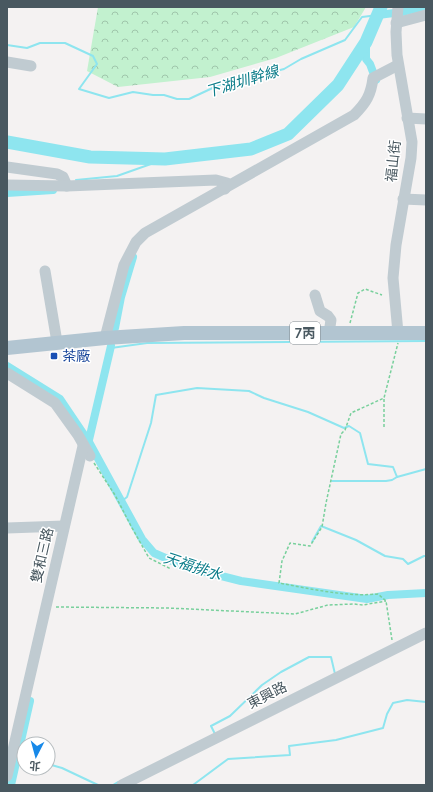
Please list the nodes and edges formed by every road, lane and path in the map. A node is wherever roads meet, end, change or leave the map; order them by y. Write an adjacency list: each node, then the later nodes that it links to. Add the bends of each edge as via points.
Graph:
1 (397, 14): 2 (street, 福山街); 4 (street, 福山街)
2 (426, 15)
3 (7, 62): 5 (street)
4 (398, 65): 6 (street, 福山街); 11 (street, via 375,76 366,102 354,115)
5 (31, 66)
6 (407, 118): 7 (street); 12 (street, 福山街, via 412,142)
7 (426, 119)
8 (7, 167): 10 (street, via 57,174 63,177)
9 (7, 185): 10 (street)
10 (67, 186): 11 (street, via 216,180 227,183)
11 (225, 189): 21 (street, via 156,226 136,242 124,265)
12 (403, 199): 13 (street); 19 (street, 福山街, via 393,278)
13 (426, 200)
14 (45, 271): 22 (street)
15 (315, 294): 17 (street, via 320,311 331,320)
16 (382, 295): 18 (path, via 365,289 358,293)
17 (329, 333): 18 (main road, 7丙); 21 (main road, 7丙, via 184,333)
18 (347, 333): 19 (main road, 7丙)
19 (399, 333): 20 (main road, 7丙); 25 (path)
20 (426, 333)
21 (111, 337): 22 (main road, 7丙)
22 (57, 342): 23 (main road, 7丙)
23 (7, 348)
24 (7, 373): 27 (street, via 55,404 78,435)
25 (384, 398): 26 (path); 31 (path, via 351,413 346,430 341,434 322,527 310,546 290,543 282,561 279,583 339,593 379,595)
26 (384, 429)
27 (86, 451): 28 (street, 雙和三路); 30 (path, via 115,495 149,558)
28 (64, 526): 29 (street); 35 (street, 雙和三路)
29 (7, 528)
30 (171, 570)
31 (386, 600): 32 (path, via 363,605 328,605 295,614 168,608); 34 (path)
32 (56, 607)
33 (426, 632): 34 (street, 東興路)
34 (393, 649): 37 (street, 東興路)
35 (11, 747): 36 (street, 雙和三路)
36 (7, 776)
37 (122, 785)

